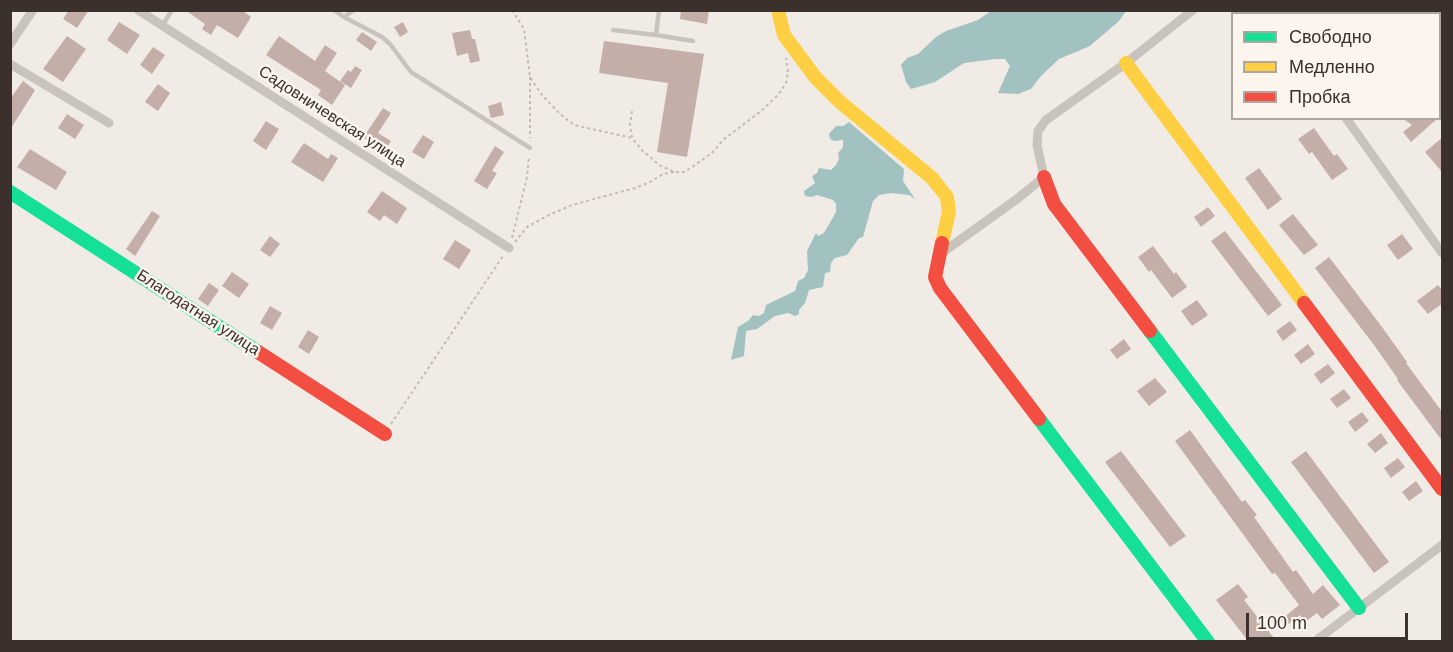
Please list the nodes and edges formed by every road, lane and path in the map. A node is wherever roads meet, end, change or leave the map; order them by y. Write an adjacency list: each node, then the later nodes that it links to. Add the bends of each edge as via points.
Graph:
1 (33, 10): 16 (street)
2 (138, 10): 11 (street, Садовничевская улица)
3 (172, 10): 11 (lane)
4 (334, 10): 10 (lane)
5 (354, 10): 10 (lane)
6 (512, 10): 19 (path, via 524,29)
7 (659, 10): 13 (lane)
8 (778, 10): 14 (street)
9 (1193, 10): 17 (street)
10 (344, 17): 24 (lane, via 382,37 411,72)
11 (162, 26): 28 (street, Садовничевская улица)
12 (613, 30): 13 (lane)
13 (656, 35): 15 (lane)
14 (784, 35): 25 (path, via 788,72 778,95 696,166); 30 (street, via 832,94 932,178 947,197 949,212)
15 (693, 41)
16 (10, 44)
17 (1126, 63): 26 (street, via 1047,120 1038,131 1036,145); 32 (street)
18 (10, 64): 22 (street)
19 (530, 77): 23 (path, via 542,95 574,124); 24 (path)
20 (632, 111): 23 (path)
21 (1347, 120): 29 (street)
22 (109, 123)
23 (632, 138): 25 (path, via 659,165)
24 (530, 148): 28 (path, via 527,177)
25 (675, 172): 28 (path, via 549,215 527,227)
26 (1044, 177): 30 (street); 34 (street, via 1054,204)
27 (10, 192): 31 (street, Благодатная улица)
28 (509, 248): 31 (path)
29 (1443, 253)
30 (939, 255): 35 (street, via 935,277 940,288)
31 (385, 434)
32 (1443, 489)
33 (1443, 545): 34 (street)
34 (1359, 608): 36 (street)
35 (1208, 642)
36 (1314, 642)

